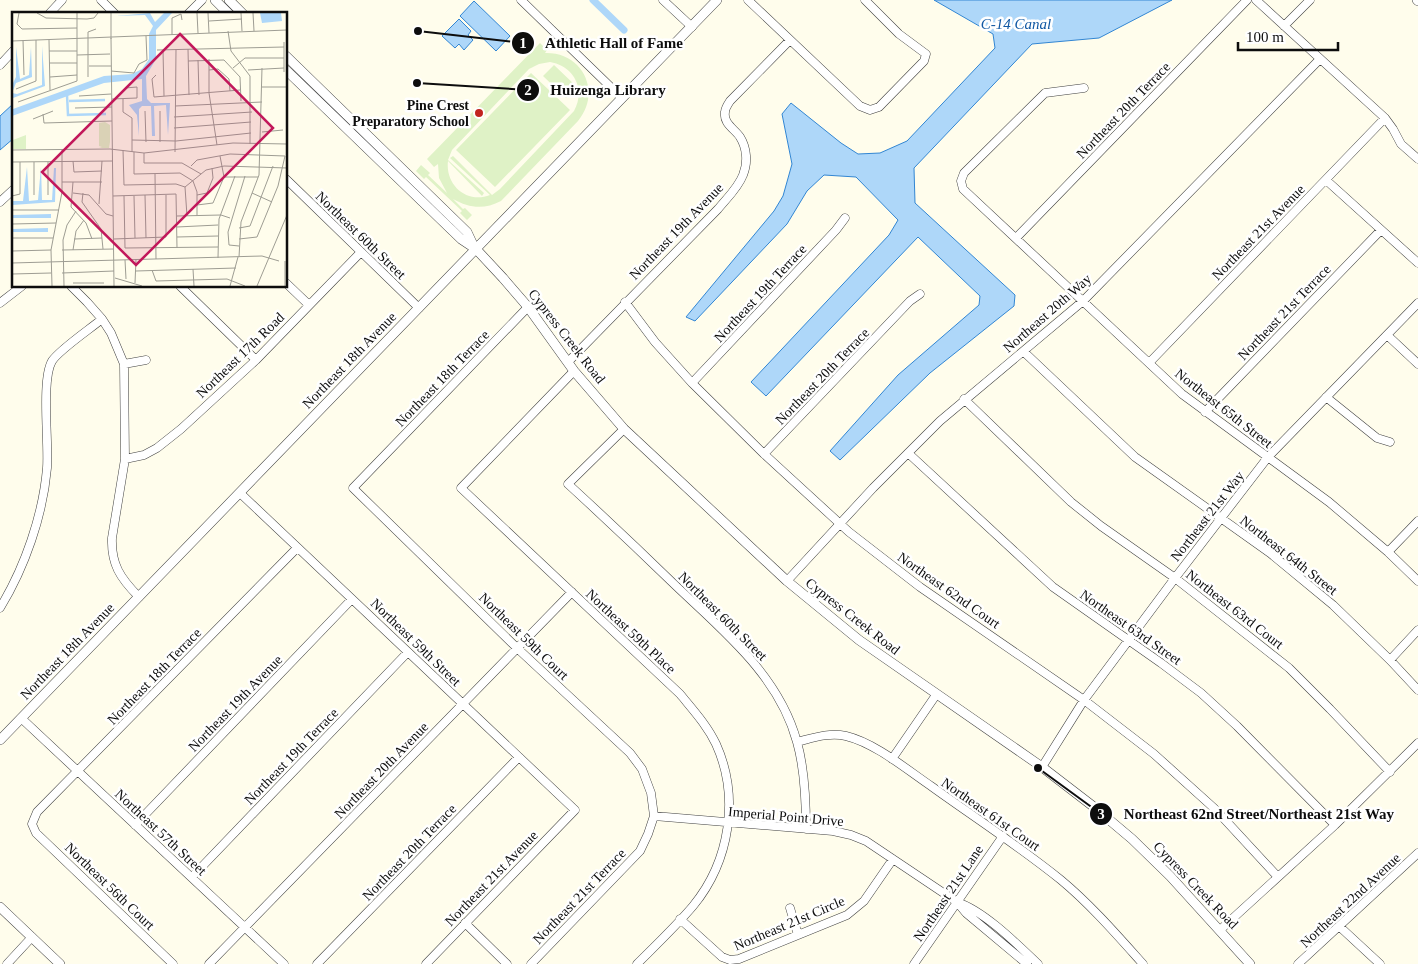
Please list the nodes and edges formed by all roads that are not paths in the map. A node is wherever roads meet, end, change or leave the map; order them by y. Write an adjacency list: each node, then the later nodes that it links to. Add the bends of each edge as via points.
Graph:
1 (62, 0): 14 (street)
2 (101, 0): 15 (street)
3 (202, 0): 16 (street)
4 (214, 0): 17 (street)
5 (229, 0): 18 (street)
6 (521, 0): 28 (street)
7 (663, 0): 20 (street)
8 (718, 0): 20 (street, Northeast 18th Avenue)
9 (748, 0): 21 (street)
10 (865, 0): 21 (street, via 899,34 926,54 924,61 878,108 870,110 860,106)
11 (1247, 0): 37 (street, Northeast 20th Terrace)
12 (1256, 0): 19 (street)
13 (1310, 0): 19 (street)
14 (51, 12)
15 (114, 12)
16 (190, 12)
17 (227, 12)
18 (241, 12)
19 (1284, 26): 24 (street)
20 (692, 27): 28 (street, Northeast 18th Avenue)
21 (790, 40): 47 (street, Northeast 19th Avenue, via 724,111 725,119 745,148 746,166 737,187)
22 (12, 52): 25 (street)
23 (288, 58): 38 (street, Cypress Creek Road, via 468,232)
24 (1320, 59): 29 (street); 46 (street, Northeast 20th Way)
25 (0, 65)
26 (288, 72): 38 (street, Cypress Creek Road, via 461,239)
27 (1084, 88): 37 (street, Northeast 65th Street, via 1044,93 964,173 964,189)
28 (622, 98): 38 (street, Northeast 18th Avenue)
29 (1385, 118): 30 (street, via 1401,144); 31 (street, Northeast 21st Avenue)
30 (1418, 159)
31 (1326, 180): 36 (street); 59 (street, Northeast 21st Avenue)
32 (288, 181): 39 (street, Northeast 60th Street)
33 (12, 192): 34 (street)
34 (0, 202)
35 (845, 218): 63 (street, Northeast 19th Terrace)
36 (1381, 230): 40 (street); 66 (street, Northeast 21st Terrace)
37 (1016, 238): 46 (street, Northeast 65th Street)
38 (476, 249): 51 (street, Northeast 18th Avenue); 52 (street, Cypress Creek Road)
39 (361, 252): 50 (street, Northeast 17th Road); 51 (street, Northeast 60th Street)
40 (1418, 263)
41 (288, 285): 50 (street)
42 (19, 288): 48 (street)
43 (72, 288): 53 (street)
44 (182, 288): 57 (street)
45 (920, 294): 70 (street, Northeast 20th Terrace)
46 (1082, 301): 55 (street, Northeast 20th Way); 59 (street, Northeast 65th Street)
47 (625, 302): 58 (street, Northeast 19th Avenue); 63 (street, Northeast 62nd Court)
48 (0, 303)
49 (1418, 303): 54 (street, Northeast 21st Way)
50 (309, 305): 57 (street, Northeast 17th Road)
51 (419, 308): 74 (street, Northeast 18th Avenue)
52 (528, 308): 58 (street, Cypress Creek Road); 73 (street, Northeast 18th Terrace)
53 (102, 319): 60 (street); 86 (street, via 56,357 50,366 47,381 47,468 40,508 26,553)
54 (1387, 335): 61 (street); 64 (street, Northeast 21st Way)
55 (1024, 352): 65 (street, Northeast 20th Way); 75 (street, Northeast 64th Street, via 1135,457)
56 (146, 360): 60 (street)
57 (256, 360): 72 (street, Northeast 17th Road, via 157,448 144,455)
58 (568, 362): 62 (street, Cypress Creek Road)
59 (1149, 363): 66 (street, Northeast 65th Street)
60 (124, 364): 72 (street)
61 (1418, 364)
62 (574, 370): 67 (street, Cypress Creek Road); 83 (street, Northeast 59th Place, via 461,488)
63 (692, 384): 70 (street, Northeast 62nd Court)
64 (1326, 397): 68 (street, via 1377,438); 71 (street, Northeast 21st Way)
65 (964, 399): 69 (street, Northeast 20th Way); 80 (street, Northeast 63rd Court, via 1071,502)
66 (1205, 412): 71 (street, Northeast 65th Street)
67 (624, 429): 81 (street, Cypress Creek Road); 98 (street, Northeast 60th Street, via 568,484 752,660 780,701)
68 (1390, 442)
69 (908, 453): 77 (street, Northeast 20th Way); 88 (street, Northeast 63rd Street, via 1053,587)
70 (764, 454): 77 (street, Northeast 62nd Court)
71 (1268, 458): 75 (street, Northeast 21st Way); 79 (street, Northeast 65th Street, via 1329,502)
72 (124, 459): 84 (street, via 112,549 117,569)
73 (353, 488): 89 (street, Northeast 59th Court)
74 (240, 493): 78 (street, Northeast 59th Street); 84 (street, Northeast 18th Avenue)
75 (1221, 518): 80 (street, Northeast 21st Way); 91 (street, Northeast 64th Street, via 1333,605)
76 (1418, 521): 79 (street)
77 (841, 524): 81 (street, Northeast 20th Way); 94 (street, Northeast 62nd Court, via 920,587)
78 (297, 548): 85 (street, Northeast 59th Street); 103 (street, Northeast 18th Terrace)
79 (1388, 552): 82 (street, Northeast 65th Street)
80 (1175, 578): 88 (street, Northeast 21st Way); 104 (street, Northeast 63rd Court, via 1289,668)
81 (787, 581): 93 (street, Cypress Creek Road, via 859,640)
82 (1418, 581)
83 (572, 592): 89 (street, Northeast 20th Avenue); 107 (street, Northeast 59th Place, via 680,694 700,718 715,743 724,768)
84 (139, 597): 96 (street, Northeast 18th Avenue)
85 (352, 599): 90 (street, Northeast 59th Street); 109 (street, Northeast 19th Avenue)
86 (0, 608)
87 (1418, 630): 91 (street)
88 (1128, 640): 94 (street, Northeast 21st Way); 110 (street, Northeast 63rd Street, via 1201,693 1238,726)
89 (517, 648): 95 (street, Northeast 20th Avenue); 106 (street, Northeast 59th Court, via 630,753 642,769 651,793)
90 (408, 652): 95 (street, Northeast 59th Street); 116 (street, Northeast 19th Terrace)
91 (1390, 660): 92 (street, Northeast 64th Street)
92 (1418, 690)
93 (936, 695): 101 (street); 102 (street, Cypress Creek Road)
94 (1084, 700): 102 (street, Northeast 21st Way); 115 (street, Northeast 62nd Court, via 1154,754 1215,809)
95 (463, 704): 100 (street, Northeast 59th Street); 122 (street, Northeast 20th Avenue)
96 (21, 718): 97 (street, Northeast 18th Avenue); 103 (street, Northeast 57th Street)
97 (0, 740)
98 (797, 742): 101 (street, Northeast 61st Court, via 822,735 845,736 862,741); 111 (street, Northeast 60th Street)
99 (1418, 742): 104 (street)
100 (519, 757): 105 (street, Northeast 59th Street); 132 (street, Northeast 20th Terrace)
101 (892, 759): 112 (street, Northeast 61st Court)
102 (1042, 767): 124 (street, Cypress Creek Road, via 1132,839)
103 (78, 771): 108 (street, Northeast 18th Terrace, via 37,812); 109 (street, Northeast 57th Street)
104 (1390, 772): 110 (street)
105 (575, 810): 121 (street, Northeast 21st Avenue)
106 (654, 816): 107 (street, Imperial Point Drive); 135 (street, Northeast 21st Terrace, via 640,851)
107 (729, 823): 111 (street, Imperial Point Drive); 120 (street, via 718,865 693,906)
108 (32, 824): 129 (street, Northeast 56th Court, via 36,833)
109 (136, 825): 116 (street, Northeast 57th Street)
110 (1335, 825): 115 (street)
111 (806, 829): 114 (street, Imperial Point Drive, via 851,835)
112 (1003, 836): 117 (street, Northeast 21st Lane); 140 (street, Northeast 61st Court, via 1062,880)
113 (1418, 853): 123 (street, Northeast 22nd Avenue)
114 (893, 859): 117 (street, Imperial Point Drive); 125 (street, Northeast 21st Circle, via 856,909)
115 (1278, 876): 124 (street)
116 (192, 877): 122 (street, Northeast 57th Street)
117 (957, 902): 137 (street, Northeast 21st Lane); 138 (street, Imperial Point Drive); 139 (street, Imperial Point Drive, via 969,906)
118 (0, 908): 126 (street)
119 (790, 908): 125 (street)
120 (680, 919): 125 (street, Northeast 21st Circle, via 722,957 730,960); 136 (street)
121 (465, 923): 133 (street, Northeast 21st Avenue); 134 (street)
122 (245, 927): 130 (street, Northeast 20th Avenue); 131 (street, Northeast 57th Street)
123 (1340, 927): 142 (street, Northeast 22nd Avenue); 143 (street)
124 (1220, 930): 141 (street, Cypress Creek Road)
125 (798, 935)
126 (32, 937): 127 (street); 128 (street)
127 (7, 964)
128 (60, 964)
129 (173, 964)
130 (209, 964)
131 (284, 964)
132 (317, 964)
133 (426, 964)
134 (507, 964)
135 (531, 964)
136 (637, 964)
137 (914, 964)
138 (1027, 964)
139 (1038, 964)
140 (1143, 964)
141 (1250, 964)
142 (1298, 964)
143 (1380, 964)

